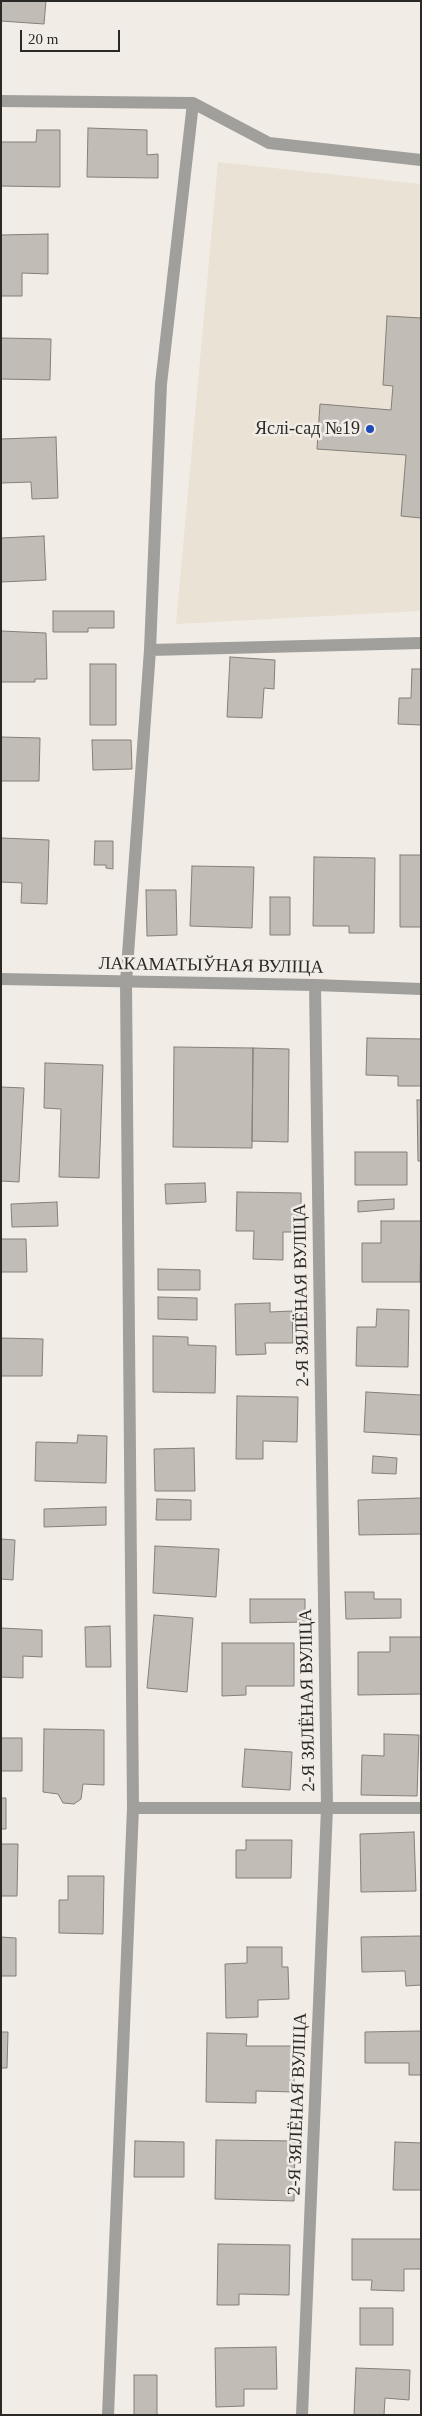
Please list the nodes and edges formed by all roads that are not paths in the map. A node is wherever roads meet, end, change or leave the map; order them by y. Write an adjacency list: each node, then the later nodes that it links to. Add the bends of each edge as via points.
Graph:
1 (1, 101): 2 (street)
2 (192, 103): 3 (street, via 269,143); 5 (street, via 161,384)
3 (421, 160)
4 (421, 643): 5 (street)
5 (150, 650): 7 (street)
6 (1, 979): 7 (street, ЛАКАМАТЫЎНАЯ ВУЛІЦА)
7 (126, 982): 8 (street, ЛАКАМАТЫЎНАЯ ВУЛІЦА); 10 (street)
8 (315, 985): 9 (street, ЛАКАМАТЫЎНАЯ ВУЛІЦА); 11 (street, 2-Я ЗЯЛЁНАЯ ВУЛІЦА)
9 (421, 989)
10 (133, 1808): 11 (street); 13 (street)
11 (327, 1808): 12 (street); 14 (street, 2-Я ЗЯЛЁНАЯ ВУЛІЦА)
12 (421, 1808)
13 (108, 2415)
14 (302, 2415)

